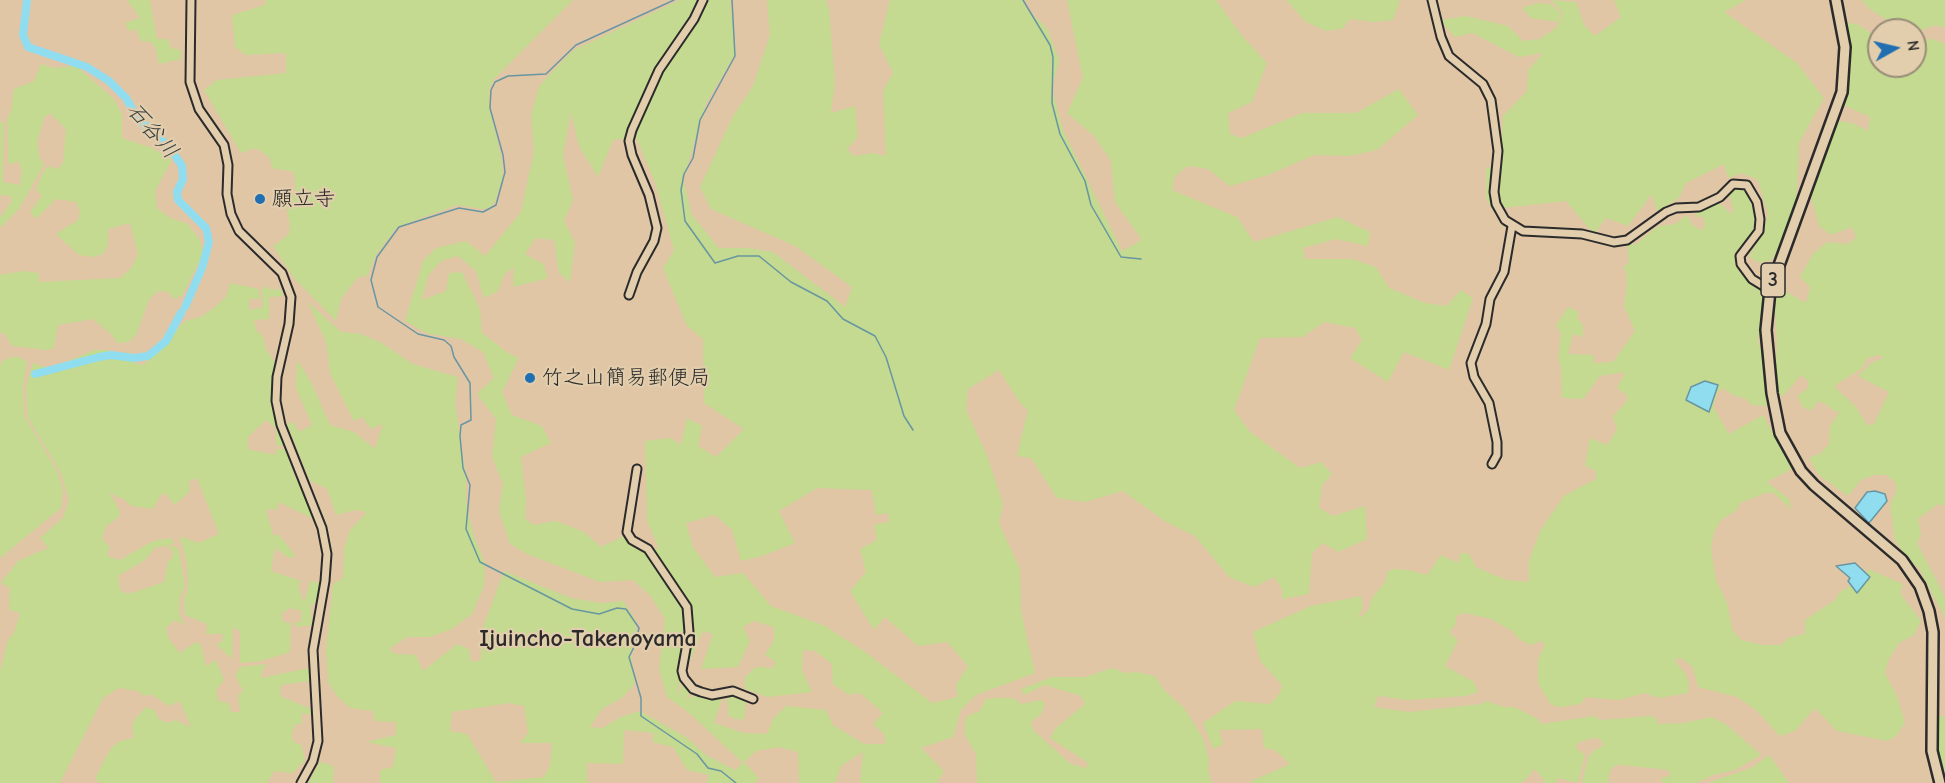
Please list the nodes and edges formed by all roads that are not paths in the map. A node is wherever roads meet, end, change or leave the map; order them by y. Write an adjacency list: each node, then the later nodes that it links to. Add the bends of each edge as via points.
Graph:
1 (191, 0): 11 (street, via 190,82 199,109 224,145 231,214 239,231 282,273 291,297 276,401 281,425 322,528 327,554 313,650 318,741)
2 (703, 0): 7 (street, via 659,70 629,141 657,228)
3 (1432, 0): 5 (street, via 1449,56 1483,84 1491,100 1498,151 1494,192 1501,214)
4 (1836, 0): 6 (highway, 3, via 1845,47 1840,99)
5 (1512, 226): 6 (street, via 1523,231 1582,234 1614,242 1627,240 1665,212 1699,207 1720,197 1733,184 1747,185 1757,202 1760,219 1759,231 1740,256 1741,264 1752,279); 8 (street, via 1504,272 1490,299 1486,324 1471,363 1474,378 1489,402 1497,442)
6 (1770, 290): 12 (highway, 3, via 1766,330 1772,393 1777,423 1790,454 1814,485 1902,560 1926,601 1933,632 1932,751)
7 (629, 295)
8 (1492, 464)
9 (637, 469): 10 (street, via 627,532 632,540 648,549 687,607 684,678 693,689 707,694 732,692)
10 (753, 699)
11 (301, 783)
12 (1940, 783)

